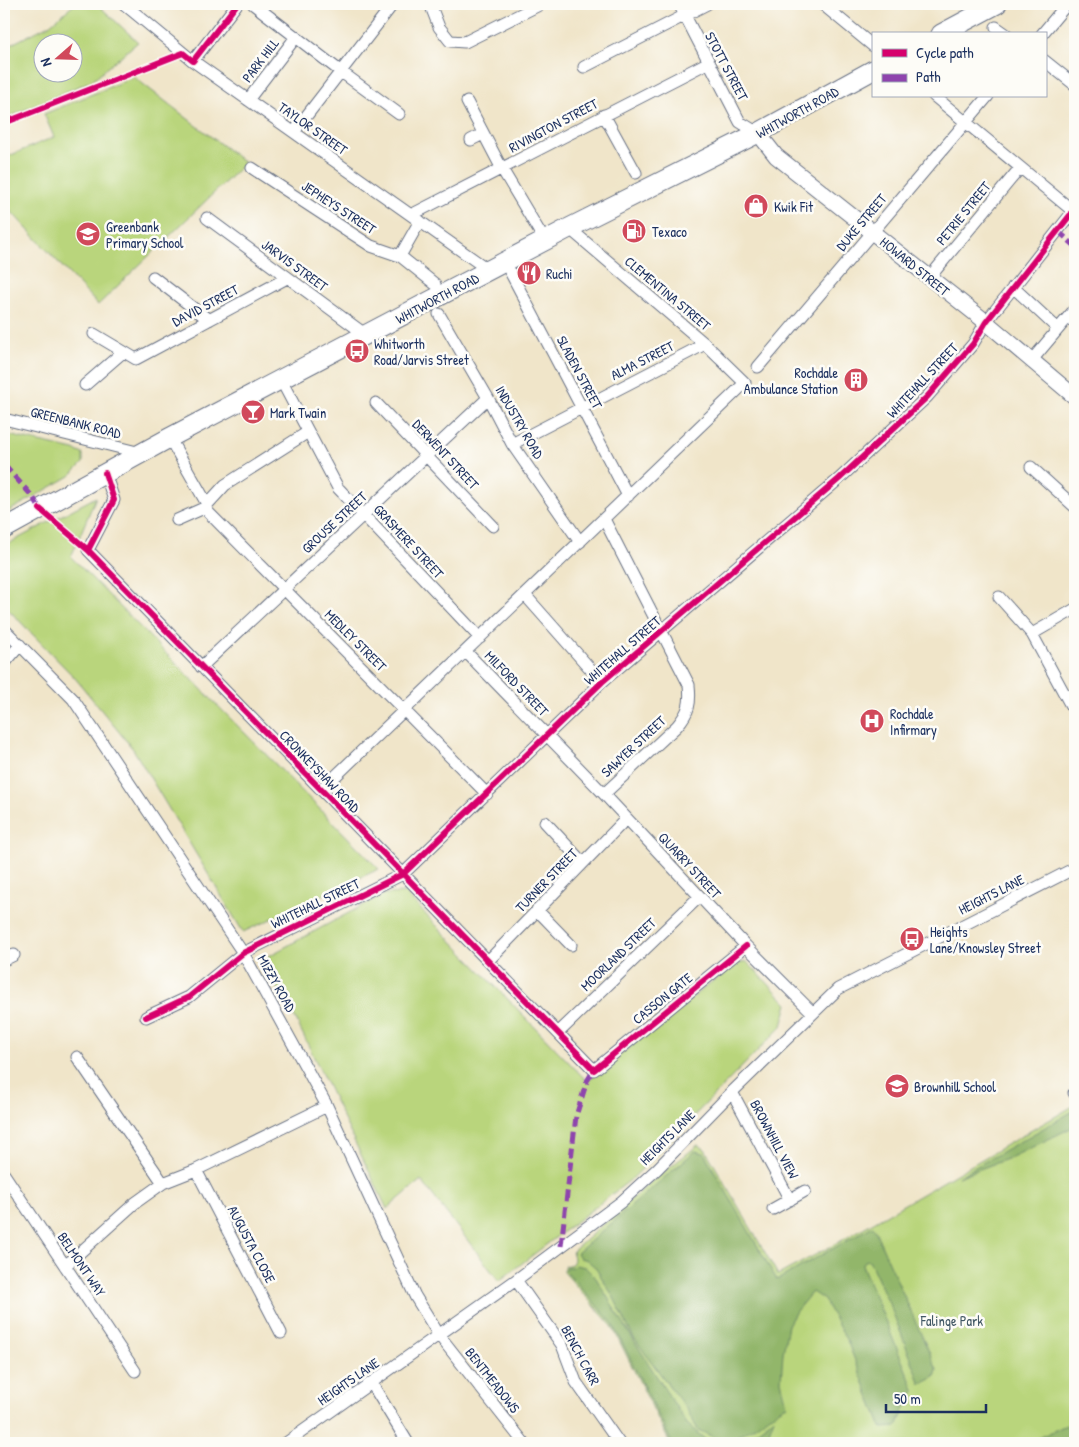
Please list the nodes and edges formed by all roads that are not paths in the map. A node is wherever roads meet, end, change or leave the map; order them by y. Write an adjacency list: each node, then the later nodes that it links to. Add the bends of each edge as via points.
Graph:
1 (124, 4): 17 (street, TAYLOR STREET)
2 (237, 4): 17 (street)
3 (253, 4): 15 (street, PARK HILL)
4 (393, 4): 21 (street)
5 (430, 4): 6 (street, via 439,27 450,41 465,42)
6 (541, 4)
7 (679, 4): 12 (street, STOTT STREET)
8 (707, 4): 12 (street)
9 (822, 4): 16 (street)
10 (997, 4): 13 (main road)
11 (1067, 4): 14 (street)
12 (684, 15): 18 (street, STOTT STREET); 20 (street)
13 (945, 32)
14 (1043, 32)
15 (296, 37): 21 (street, PARK HILL); 26 (street, PARK HILL)
16 (872, 45)
17 (193, 61): 26 (street, TAYLOR STREET)
18 (709, 62): 29 (street, RIVINGTON STREET); 33 (street, STOTT STREET, via 740,122)
19 (1046, 62): 23 (street)
20 (584, 67)
21 (340, 71): 28 (street, PARK HILL); 31 (street)
22 (872, 71): 33 (main road, WHITWORTH ROAD)
23 (1075, 85)
24 (936, 98): 30 (street)
25 (986, 98): 30 (street, DUKE STREET)
26 (248, 100): 31 (street, TAYLOR STREET)
27 (467, 102): 32 (street)
28 (399, 114)
29 (604, 115): 37 (street, RIVINGTON STREET); 38 (street)
30 (965, 122): 36 (street); 43 (street, DUKE STREET)
31 (294, 132): 41 (street, TAYLOR STREET)
32 (483, 134): 34 (street); 37 (street)
33 (758, 134): 42 (main road, WHITWORTH ROAD); 43 (street, HOWARD STREET, via 776,156)
34 (471, 140)
35 (252, 168): 45 (street, JEPHEYS STREET, via 371,246)
36 (1020, 168): 39 (street); 49 (street, PETRIE STREET)
37 (502, 169): 41 (street, RIVINGTON STREET); 44 (street)
38 (636, 173)
39 (1074, 210): 51 (street, WHITEHALL STREET)
40 (207, 218): 48 (street, JARVIS STREET)
41 (415, 218): 45 (street); 46 (street, TAYLOR STREET)
42 (569, 228): 44 (main road, WHITWORTH ROAD); 59 (street, CLEMENTINA STREET)
43 (873, 232): 49 (street, HOWARD STREET); 62 (street, DUKE STREET)
44 (545, 241): 46 (main road, WHITWORTH ROAD)
45 (400, 256): 50 (street, JEPHEYS STREET)
46 (497, 267): 58 (main road, WHITWORTH ROAD); 68 (street, SLADEN STREET)
47 (153, 278): 54 (street)
48 (288, 278): 54 (street, DAVID STREET); 58 (street, JARVIS STREET)
49 (929, 278): 55 (street, HOWARD STREET)
50 (435, 284)
51 (1013, 287): 55 (street, WHITEHALL STREET); 56 (street)
52 (1075, 309): 56 (street)
53 (439, 314): 66 (street, INDUSTRY ROAD)
54 (209, 320): 60 (street, DAVID STREET, via 136,359)
55 (986, 322): 61 (street, HOWARD STREET); 91 (street, WHITEHALL STREET, via 973,344 921,403 839,479)
56 (1058, 328): 61 (street)
57 (94, 334): 60 (street)
58 (366, 335): 63 (main road, WHITWORTH ROAD)
59 (705, 344): 68 (street, ALMA STREET); 77 (street, CLEMENTINA STREET, via 745,383)
60 (123, 352): 64 (street)
61 (1032, 360): 65 (street, HOWARD STREET)
62 (758, 367)
63 (280, 380): 70 (street, GRASMERE STREET); 73 (main road, WHITWORTH ROAD)
64 (85, 385)
65 (1075, 397)
66 (488, 398): 71 (street, INDUSTRY ROAD); 74 (street, GROUSE STREET)
67 (376, 402): 74 (street, DERWENT STREET)
68 (581, 408): 71 (street, ALMA STREET); 77 (street, SLADEN STREET)
69 (4, 419): 73 (street, GREENBANK ROAD)
70 (308, 432): 78 (street, via 225,485); 80 (street, GRASMERE STREET, via 338,488)
71 (512, 444): 85 (street, INDUSTRY ROAD)
72 (174, 446): 78 (street, MEDLEY STREET)
73 (141, 454): 76 (main road, WHITWORTH ROAD)
74 (427, 456): 80 (street, GROUSE STREET); 83 (street, DERWENT STREET)
75 (1031, 467): 79 (street)
76 (104, 473): 84 (main road, WHITWORTH ROAD); 97 (street, CRONKEYSHAW ROAD, via 114,500 88,550)
77 (628, 496): 81 (street)
78 (205, 506): 82 (street); 86 (street, MEDLEY STREET)
79 (1075, 507)
80 (364, 515): 86 (street, GROUSE STREET); 93 (street, GRASMERE STREET)
81 (604, 519): 85 (street); 91 (street)
82 (177, 520)
83 (493, 526)
84 (4, 529)
85 (580, 542): 87 (street)
86 (284, 589): 97 (street, GROUSE STREET); 100 (street, MEDLEY STREET)
87 (525, 595): 93 (street); 98 (street)
88 (999, 597): 92 (street)
89 (1075, 609): 92 (street)
90 (4, 629): 94 (street, MIZZY ROAD)
91 (662, 632): 98 (street, WHITEHALL STREET); 104 (street, SAWYER STREET, via 689,686 691,701 682,720)
92 (1032, 634): 99 (street)
93 (480, 638): 95 (street)
94 (20, 645): 96 (street); 114 (street, MIZZY ROAD, via 73,699)
95 (466, 652): 100 (street); 101 (street, MILFORD STREET)
96 (4, 664)
97 (201, 667): 102 (street, CRONKEYSHAW ROAD)
98 (602, 682): 101 (street, WHITEHALL STREET)
99 (1073, 705)
100 (404, 710): 102 (street); 103 (street, MEDLEY STREET)
101 (547, 735): 103 (street, WHITEHALL STREET); 104 (street, QUARRY STREET)
102 (321, 790): 109 (street, CRONKEYSHAW ROAD)
103 (487, 794): 109 (street, WHITEHALL STREET)
104 (604, 794): 105 (street, QUARRY STREET)
105 (626, 819): 107 (street, TURNER STREET); 110 (street, QUARRY STREET)
106 (546, 822): 107 (street)
107 (583, 863): 111 (street, TURNER STREET)
108 (1075, 868): 116 (street, HEIGHTS LANE, via 838,988)
109 (403, 874): 114 (street, WHITEHALL STREET); 115 (street, CRONKEYSHAW ROAD)
110 (699, 897): 113 (street, QUARRY STREET); 118 (street, MOORLAND STREET)
111 (537, 910): 112 (street); 115 (street, TURNER STREET)
112 (571, 945)
113 (746, 946): 116 (street, QUARRY STREET); 120 (street, CASSON GATE)
114 (243, 953): 117 (street, WHITEHALL STREET, via 188,997); 122 (street, MIZZY ROAD)
115 (488, 961): 118 (street, CRONKEYSHAW ROAD)
116 (813, 1013): 121 (street, HEIGHTS LANE)
117 (146, 1017)
118 (558, 1033): 120 (street, CRONKEYSHAW ROAD)
119 (77, 1057): 125 (street)
120 (594, 1070)
121 (732, 1092): 127 (street, BROWNHILL VIEW); 130 (street, HEIGHTS LANE, via 658,1169 621,1202)
122 (327, 1106): 123 (street); 132 (street, MIZZY ROAD, via 416,1296)
123 (196, 1170): 125 (street); 131 (street, AUGUSTA CLOSE)
124 (4, 1174): 129 (street, BELMONT WAY)
125 (163, 1183): 129 (street, via 135,1203)
126 (805, 1191): 127 (street, BROWNHILL VIEW)
127 (790, 1200): 128 (street, BROWNHILL VIEW)
128 (773, 1209)
129 (65, 1266): 133 (street, BELMONT WAY)
130 (516, 1280): 132 (street, HEIGHTS LANE); 140 (street, BENCH CARR, via 562,1345 576,1382)
131 (281, 1333)
132 (439, 1335): 134 (street, HEIGHTS LANE); 139 (street, BENTMEADOWS)
133 (135, 1371)
134 (372, 1384): 137 (street, HEIGHTS LANE); 138 (street)
135 (4, 1439): 136 (street)
136 (7, 1443)
137 (286, 1443)
138 (408, 1443)
139 (524, 1443)
140 (619, 1443)

